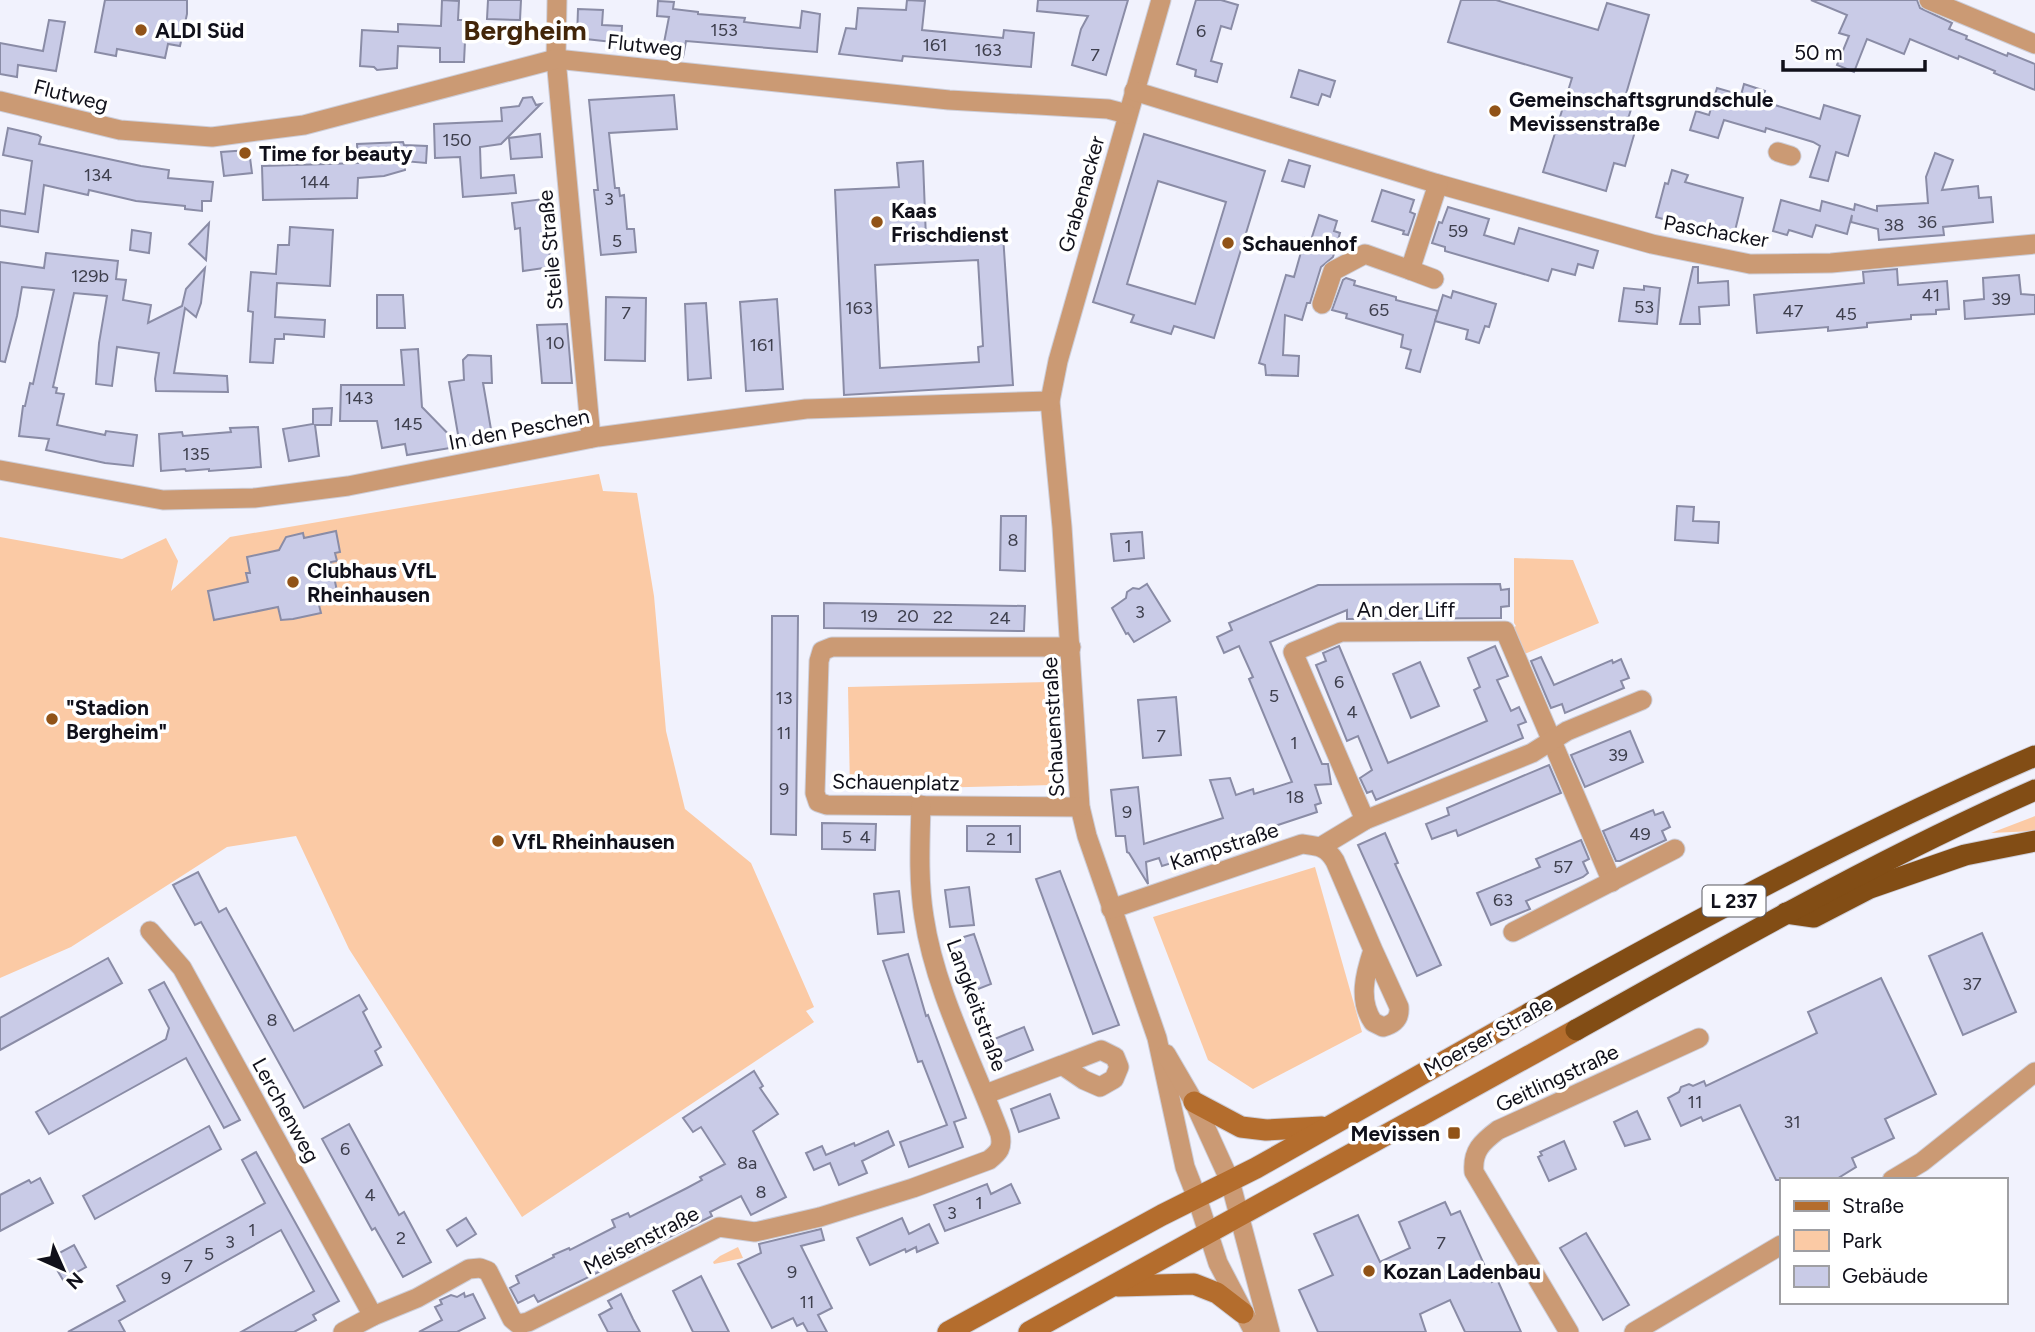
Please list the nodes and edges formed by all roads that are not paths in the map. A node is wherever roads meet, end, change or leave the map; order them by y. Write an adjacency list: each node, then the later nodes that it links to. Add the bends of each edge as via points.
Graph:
1 (557, 0): 5 (street, Steile Straße)
2 (1161, 0): 6 (street, Grabenacker)
3 (1929, 0): 4 (street)
4 (2035, 44)
5 (556, 59): 7 (street, Flutweg, via 304,125 212,137 120,130); 8 (street, Flutweg, via 949,100 1108,108); 15 (street, Steile Straße)
6 (1134, 91): 8 (street, Grabenacker); 9 (street, Paschacker)
7 (0, 101)
8 (1128, 114): 14 (street, Grabenacker)
9 (1438, 184): 10 (street, Paschacker, via 1652,244 1750,264 1831,262); 11 (street)
10 (2035, 244)
11 (1410, 270): 12 (street); 13 (street, via 1365,254 1334,271)
12 (1434, 278)
13 (1322, 304)
14 (1050, 401): 15 (street, In den Peschen, via 806,409); 17 (street, Schauenstraße)
15 (591, 438): 16 (street, In den Peschen, via 348,486 254,498 163,500)
16 (0, 470)
17 (1071, 647): 22 (street, Schauenplatz, via 822,651 818,802); 23 (street, Schauenstraße)
18 (1642, 700): 19 (street)
19 (1550, 740): 24 (street, via 1532,752); 24 (street, An der Liff, via 1505,631 1341,632 1293,652); 28 (street, An der Liff)
20 (2035, 756): 34 (highway, Moerser Straße / L 237, via 1941,796 1777,878)
21 (2035, 790): 30 (highway, Moerser Straße / L 237, via 1951,827)
22 (921, 805): 23 (street, Schauenplatz); 40 (street, Langkeitstraße, via 919,878 924,919 945,994)
23 (1080, 807): 29 (street, Schauenstraße)
24 (1365, 820): 26 (street)
25 (2035, 841): 30 (highway, L 237, via 1953,859 1870,888 1814,917)
26 (1322, 846): 29 (street, Kampstraße, via 1302,844); 33 (street, via 1335,861)
27 (1675, 849): 28 (street)
28 (1612, 882): 32 (street)
29 (1111, 909): 36 (street, Schauenstraße)
30 (1786, 913): 35 (highway, Moerser Straße / L 237)
31 (150, 931): 52 (street, Lerchenweg, via 182,968)
32 (1513, 932)
33 (1373, 950)
34 (1530, 1013): 42 (main road, Moerser Straße / L 237)
35 (1576, 1030): 47 (main road, Moerser Straße / L 237)
36 (1157, 1038): 41 (street, Schauenstraße); 46 (street, Schauenstraße, via 1185,1167)
37 (1699, 1038): 58 (street, Geitlingstraße, via 1498,1130 1477,1149 1474,1172)
38 (1062, 1065): 40 (street, Langkeitstraße)
39 (2035, 1072): 44 (street, via 1922,1163)
40 (986, 1094): 43 (street, Langkeitstraße, via 1002,1143)
41 (1194, 1102): 42 (main road, via 1241,1126 1266,1130); 45 (street, Schauenstraße)
42 (1324, 1127): 45 (main road, Moerser Straße / L 237)
43 (999, 1153): 52 (street, Meisenstraße, via 914,1188 826,1215 755,1232 719,1227 528,1322 518,1324 512,1319 488,1271 480,1268 469,1269)
44 (1896, 1178)
45 (1230, 1181): 46 (main road, Moerser Straße / L 237); 47 (street, Schauenstraße)
46 (1197, 1198): 48 (street, Schauenstraße); 54 (main road, Moerser Straße / L 237)
47 (1241, 1214): 48 (main road, Moerser Straße / L 237); 57 (street, Schauenstraße)
48 (1208, 1232): 50 (main road, Moerser Straße / L 237); 51 (street, Schauenstraße)
49 (1780, 1246): 59 (street)
50 (1116, 1286): 51 (main road, via 1194,1284 1217,1293); 55 (main road, Moerser Straße / L 237)
51 (1243, 1312): 56 (street, Schauenstraße)
52 (373, 1316): 53 (street, Meisenstraße)
53 (343, 1332)
54 (948, 1332)
55 (1029, 1332)
56 (1254, 1332)
57 (1270, 1332)
58 (1569, 1332)
59 (1634, 1332)

